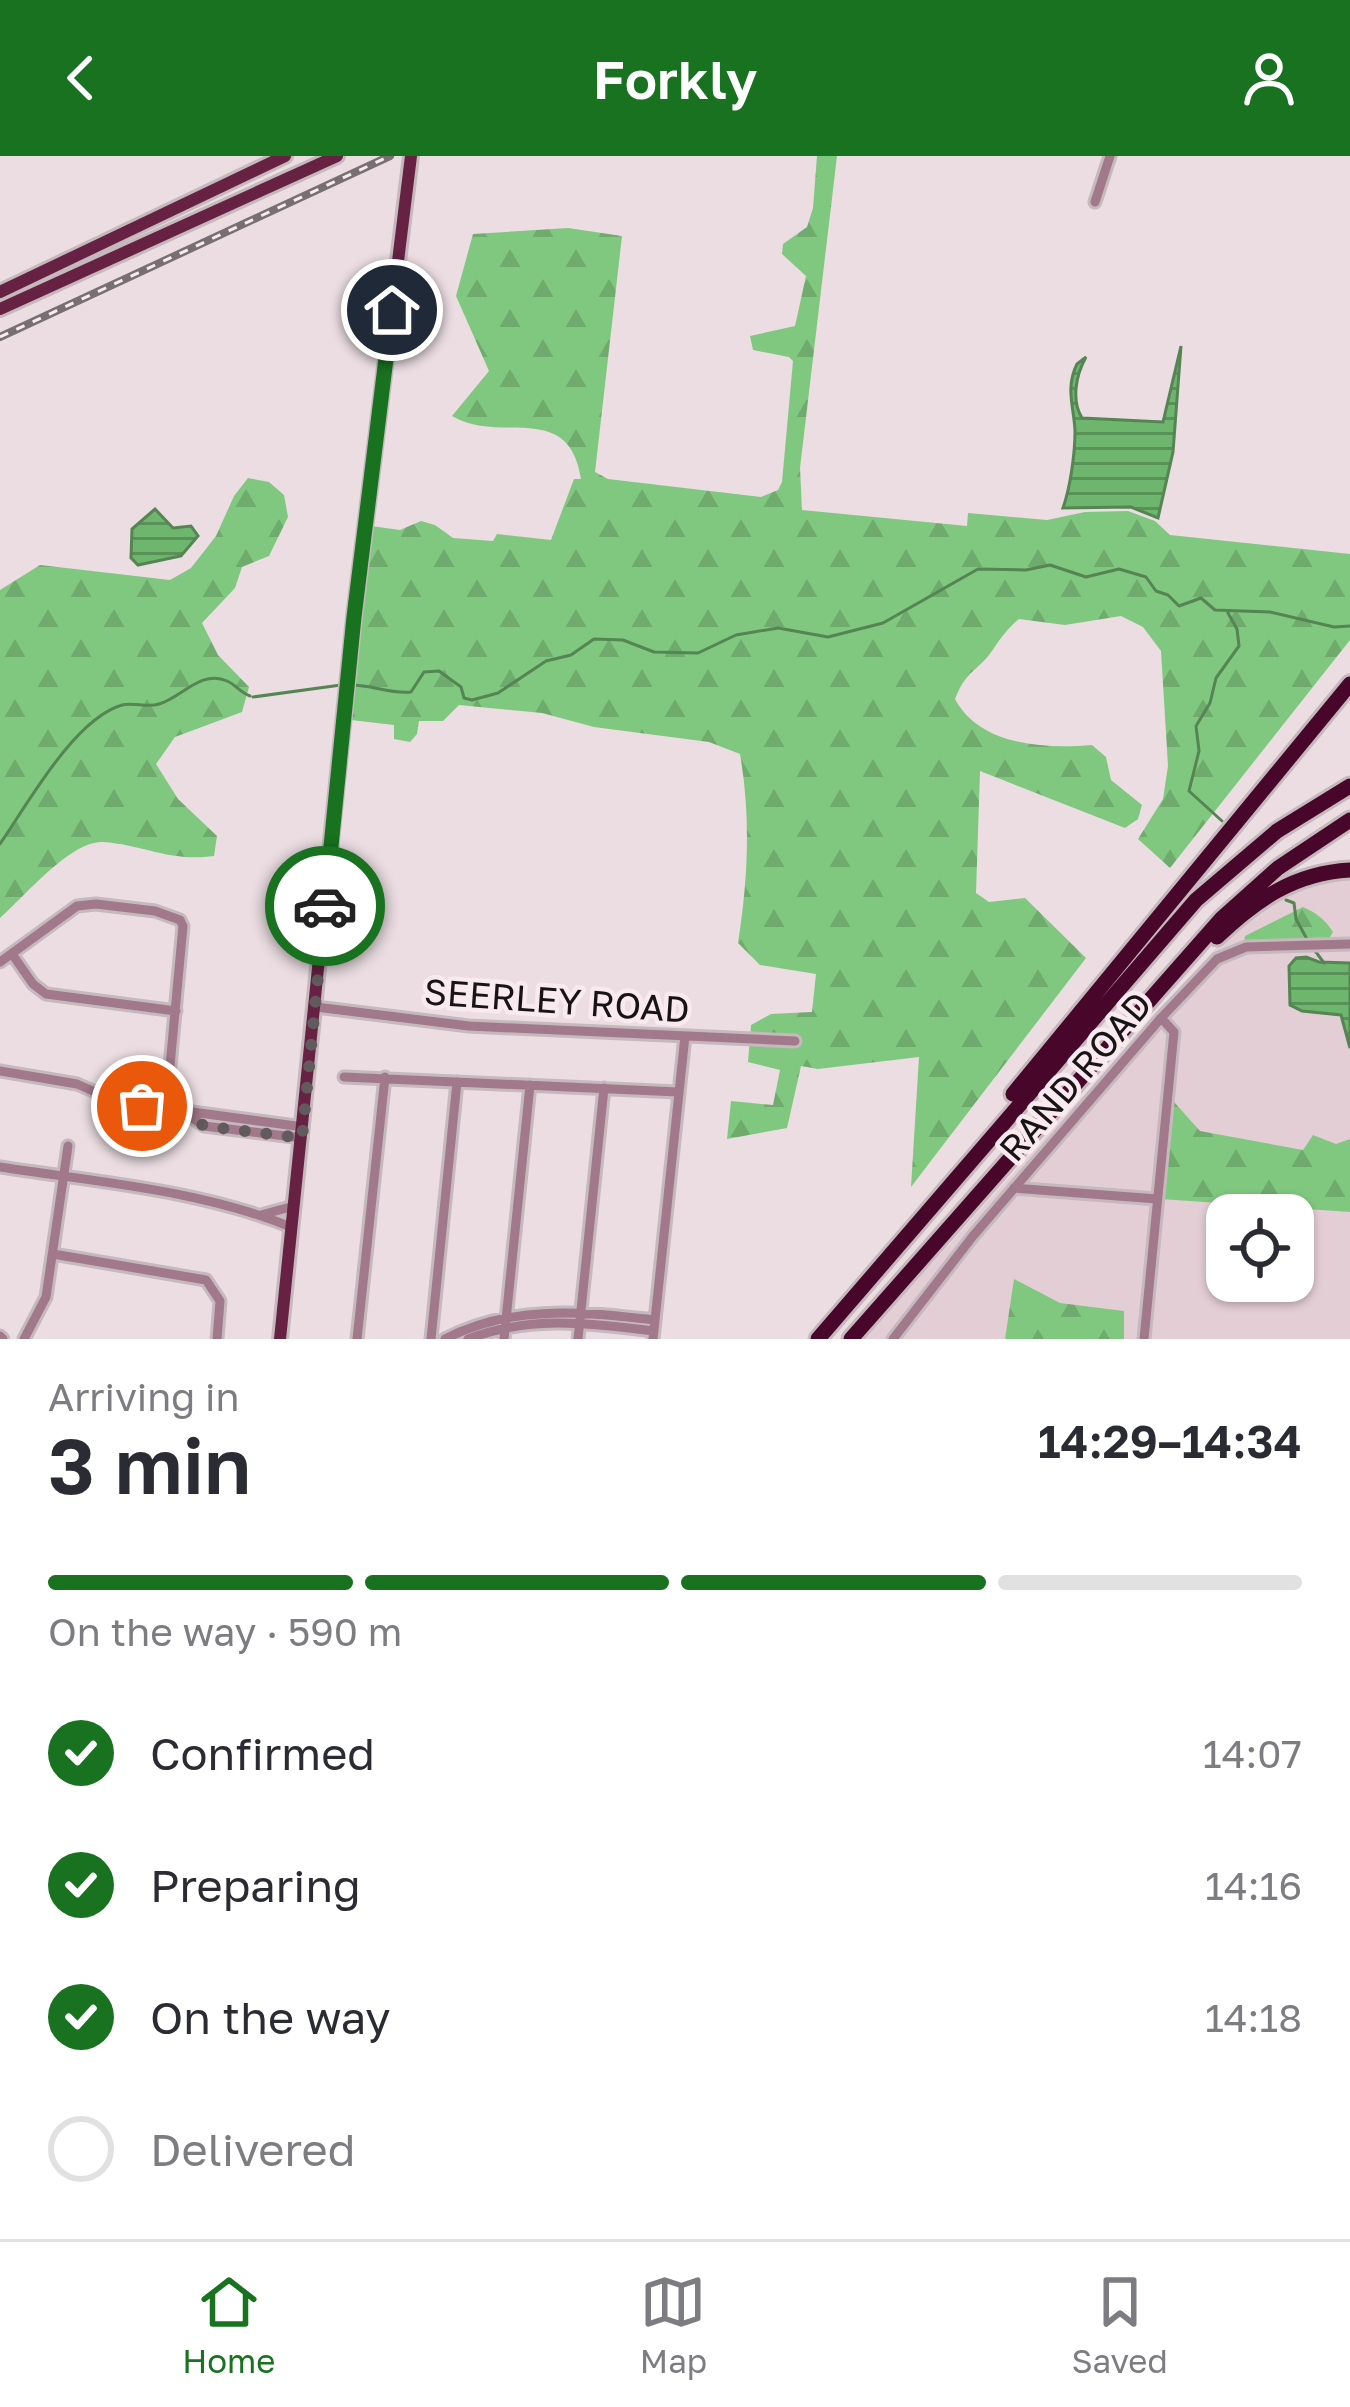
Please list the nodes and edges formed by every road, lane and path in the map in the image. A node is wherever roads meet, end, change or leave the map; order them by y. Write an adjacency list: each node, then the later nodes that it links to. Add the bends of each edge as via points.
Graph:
1 (285, 156): 6 (main road)
2 (337, 156): 7 (main road)
3 (411, 156): 15 (main road)
4 (1111, 156): 5 (street)
5 (1095, 202)
6 (0, 292)
7 (0, 309)
8 (1350, 684): 39 (highway)
9 (1350, 785): 39 (highway, via 1266,839 1196,900)
10 (1350, 820): 17 (highway, via 1240,901)
11 (1350, 870): 17 (highway, via 1304,877 1263,897)
12 (1350, 944): 18 (street, RAND ROAD, via 1238,948)
13 (12, 954): 14 (street); 16 (street, via 46,994); 16 (street, via 77,906 172,914 183,926)
14 (0, 962)
15 (316, 1007): 19 (street, SEERLEY ROAD, via 469,1026); 29 (main road)
16 (176, 1011): 28 (street)
17 (1142, 1011): 53 (highway)
18 (1161, 1018): 33 (street, RAND ROAD); 34 (street, via 1174,1033)
19 (685, 1036): 20 (street, SEERLEY ROAD); 27 (street)
20 (795, 1041)
21 (0, 1071): 28 (street)
22 (344, 1077): 23 (street)
23 (385, 1077): 24 (street); 46 (street)
24 (457, 1082): 25 (street); 47 (street)
25 (530, 1085): 26 (street); 41 (street)
26 (604, 1088): 27 (street); 40 (street)
27 (679, 1092): 42 (street)
28 (166, 1109): 29 (street, via 204,1126)
29 (302, 1133): 35 (main road)
30 (68, 1146): 32 (street)
31 (0, 1167): 32 (street)
32 (64, 1177): 36 (street); 38 (street)
33 (1014, 1188): 34 (street); 54 (street, RAND ROAD)
34 (1157, 1199): 55 (street)
35 (294, 1206): 36 (street); 37 (main road)
36 (261, 1214): 37 (street)
37 (291, 1227): 45 (main road)
38 (53, 1254): 43 (street, via 44,1304); 44 (street, via 206,1280 220,1303)
39 (870, 1277): 52 (highway)
40 (581, 1317): 41 (street); 42 (street); 51 (street)
41 (506, 1322): 48 (street); 49 (street); 50 (street)
42 (654, 1330)
43 (24, 1339)
44 (217, 1339)
45 (280, 1339)
46 (357, 1339)
47 (430, 1339)
48 (445, 1339)
49 (468, 1339)
50 (504, 1339)
51 (578, 1339)
52 (818, 1339)
53 (851, 1339)
54 (893, 1339)
55 (1144, 1339)

